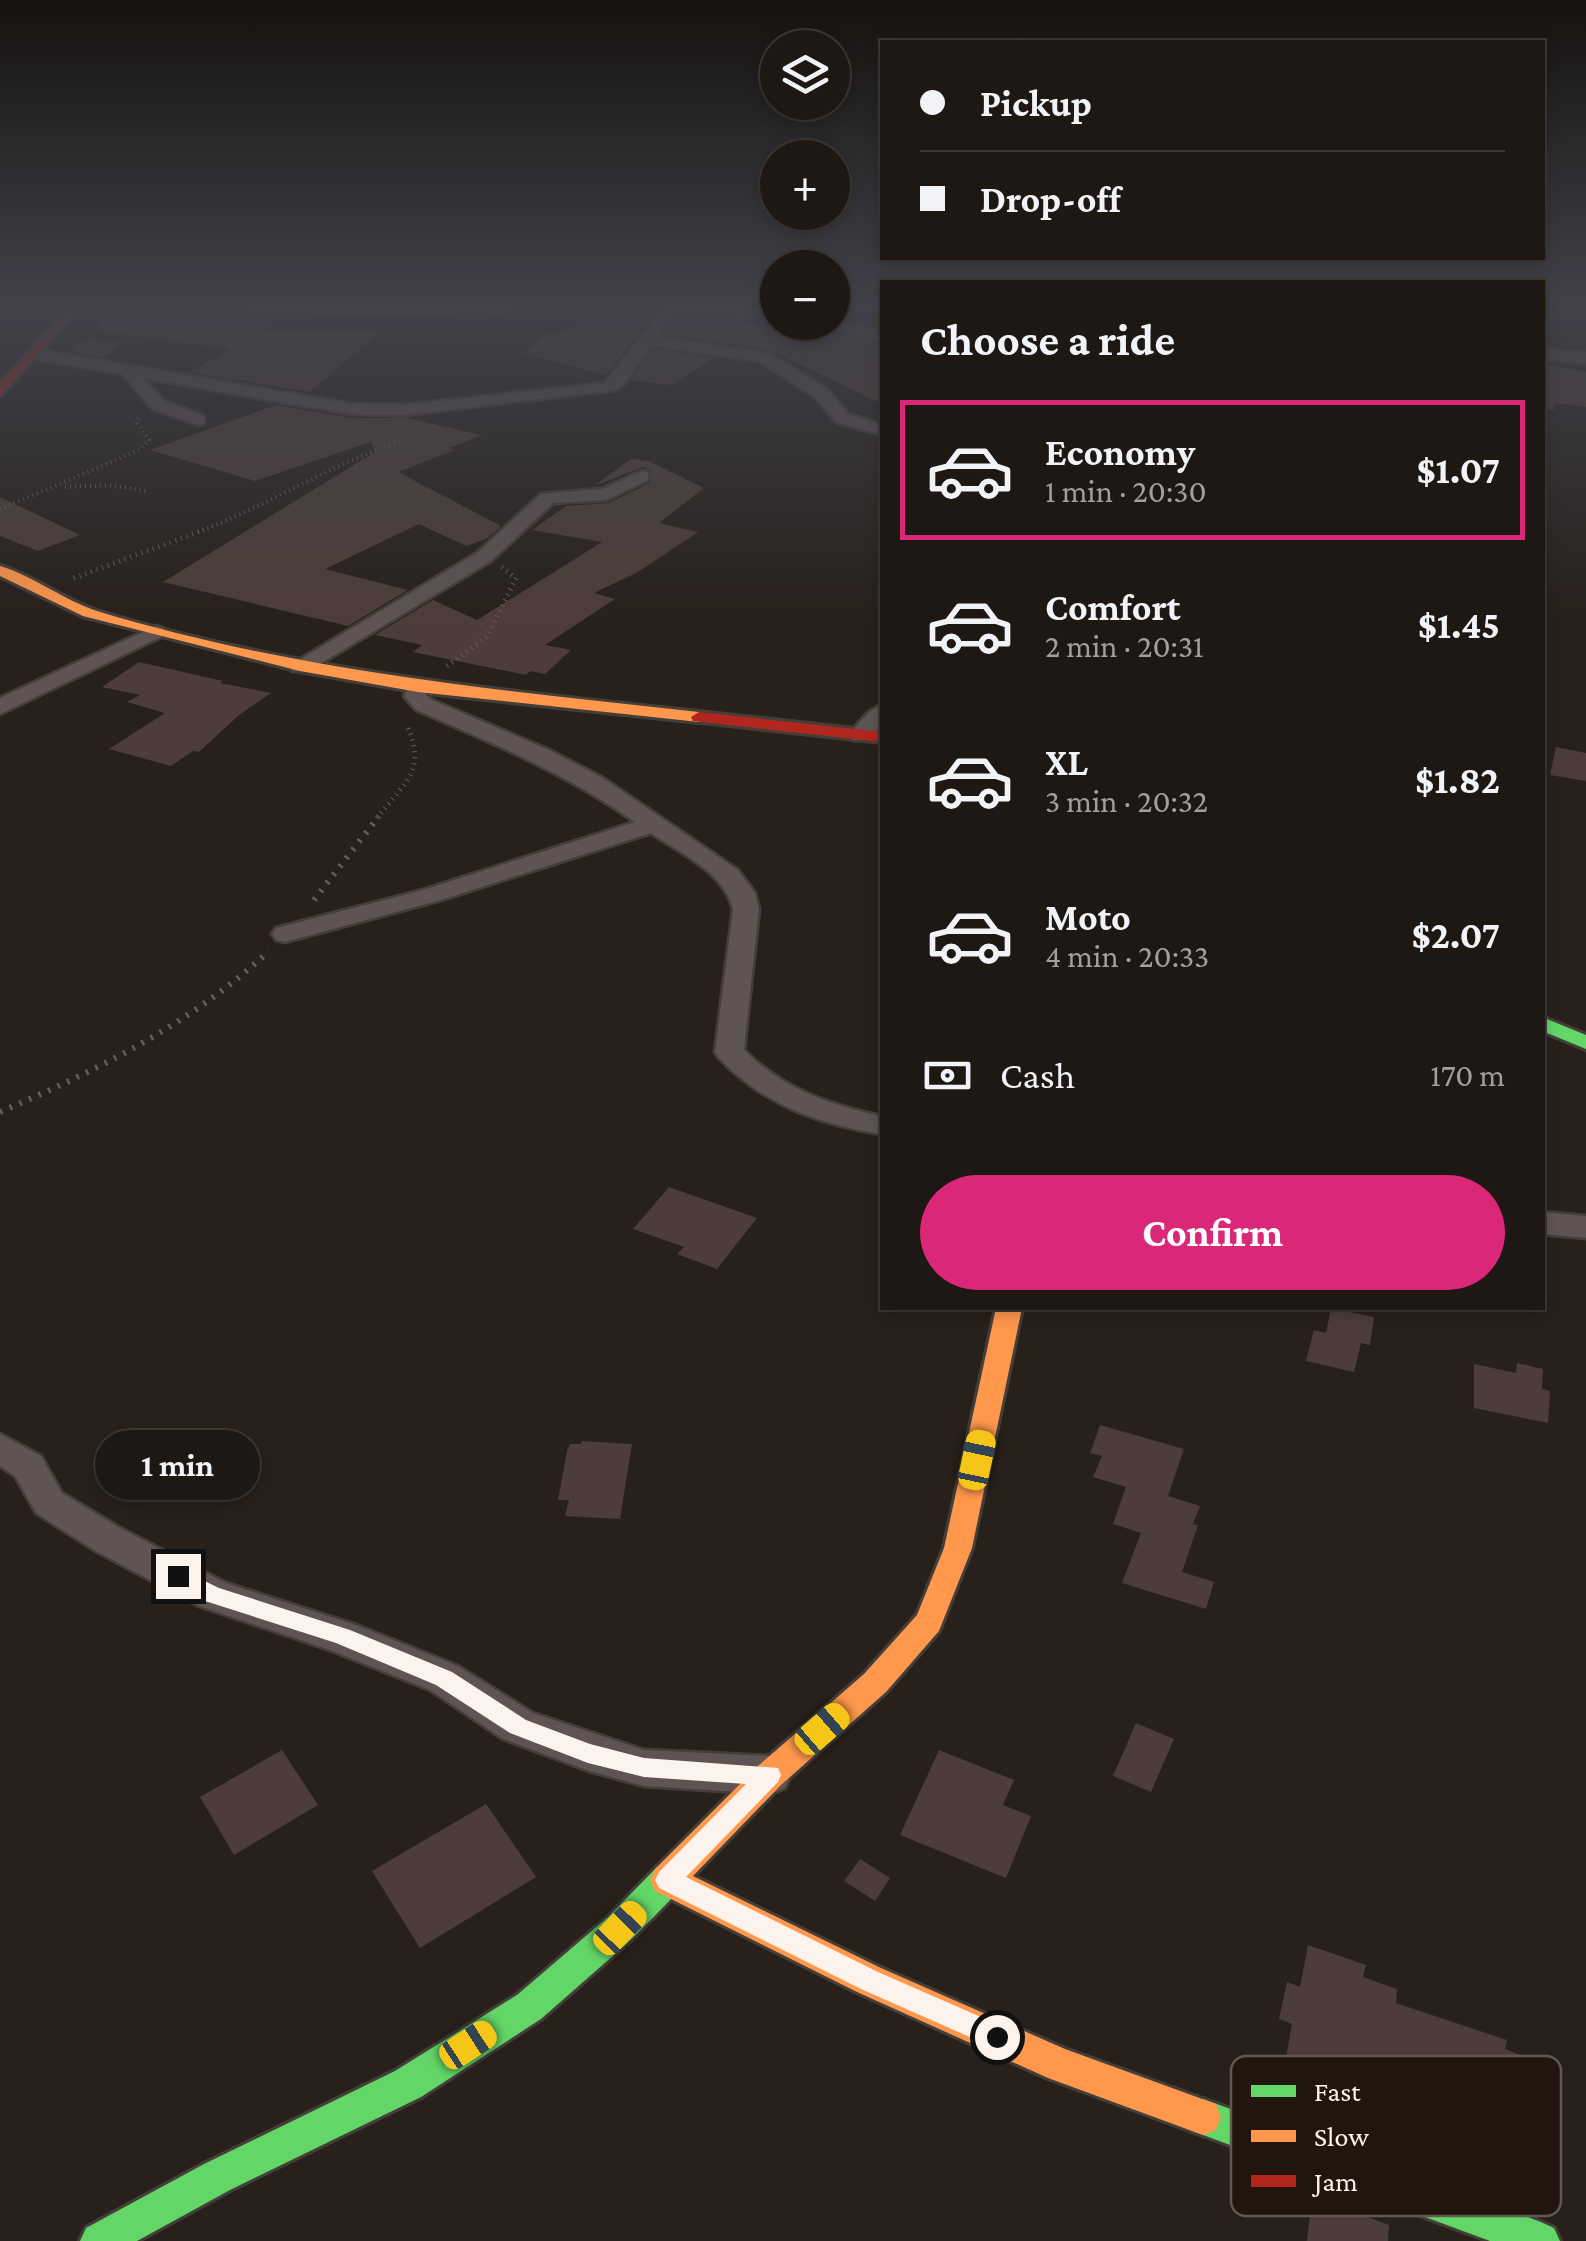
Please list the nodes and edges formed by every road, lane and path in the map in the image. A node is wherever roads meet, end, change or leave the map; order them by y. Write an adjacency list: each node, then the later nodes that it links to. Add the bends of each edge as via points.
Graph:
1 (149, 412): 8 (path, via 137,420 146,444)
2 (176, 412): 4 (street)
3 (837, 412): 5 (street)
4 (198, 420)
5 (880, 429)
6 (403, 441): 13 (path, via 217,527)
7 (642, 476): 11 (street, via 606,494 548,498)
8 (54, 489): 9 (path, via 102,484); 10 (path)
9 (146, 492)
10 (0, 509)
11 (484, 557): 15 (street); 16 (path, via 511,572 513,586 487,637)
12 (0, 570): 13 (street)
13 (40, 590): 14 (street, via 88,614)
14 (156, 632): 15 (street); 17 (street)
15 (300, 666): 16 (street)
16 (418, 694): 18 (street); 19 (street); 20 (path, via 407,724 417,750 414,770)
17 (0, 707)
18 (872, 736)
19 (657, 823): 20 (street); 24 (street, via 729,875 742,893 746,910 729,1052 754,1080 796,1103)
20 (285, 934): 23 (path, via 226,988 149,1040)
21 (1545, 1024): 22 (street)
22 (1586, 1043)
23 (0, 1112)
24 (880, 1124)
25 (1545, 1223): 26 (street)
26 (1586, 1227)
27 (1009, 1310): 29 (street, via 958,1548 929,1622 876,1684)
28 (0, 1448): 29 (street, via 28,1466 49,1503 108,1539 212,1594 444,1678 518,1726 644,1768)
29 (770, 1775): 30 (street)
30 (667, 1880): 31 (street, via 1061,2065); 33 (street, via 529,2006 408,2084)
31 (1231, 2127)
32 (1473, 2216): 34 (street)
33 (100, 2241)
34 (1541, 2241)

